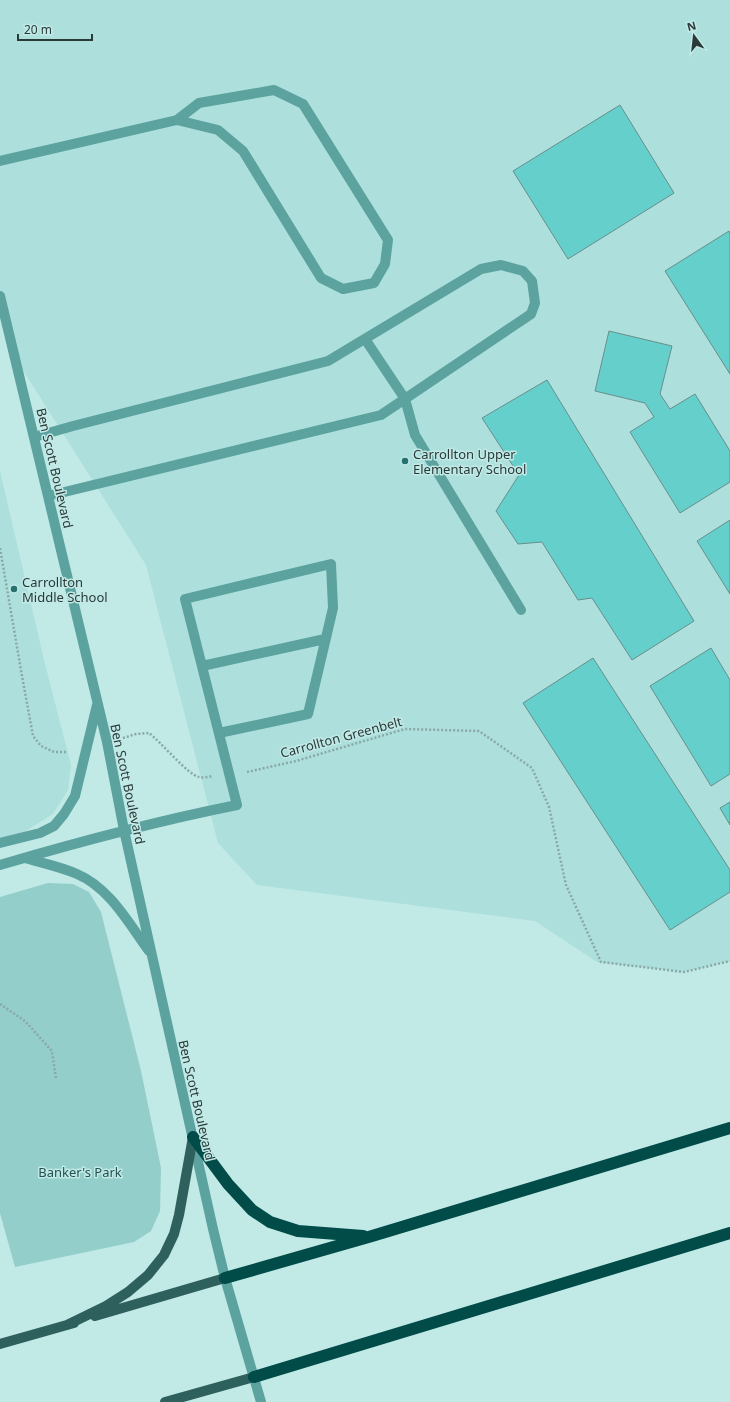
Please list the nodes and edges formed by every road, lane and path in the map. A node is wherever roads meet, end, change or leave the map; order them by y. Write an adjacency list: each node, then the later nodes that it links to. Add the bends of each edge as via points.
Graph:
1 (177, 120): 1 (street, via 199,104 274,90 303,104 388,240 385,264 374,283 343,289 321,278 243,151 218,130); 2 (street)
2 (0, 161)
3 (0, 296): 6 (street, Ben Scott Boulevard)
4 (365, 339): 5 (street); 5 (street, via 481,269 501,265 523,271 532,282 534,303 531,314); 6 (street, via 328,361)
5 (405, 399): 7 (street, via 381,415); 9 (street, via 415,435)
6 (34, 437): 7 (street, Ben Scott Boulevard)
7 (48, 496): 12 (street, Ben Scott Boulevard)
8 (0, 548): 15 (path, via 33,736 42,746 54,752)
9 (521, 610)
10 (325, 639): 11 (street); 11 (street, via 333,608 331,564 185,599); 13 (street, via 308,714)
11 (202, 666): 13 (street)
12 (98, 703): 17 (street, Ben Scott Boulevard); 18 (street, via 75,796 64,814 54,826 40,833)
13 (219, 733): 16 (street)
14 (136, 734): 16 (path, Carrollton Greenbelt, via 150,733 186,770 198,777)
15 (68, 752)
16 (229, 775): 17 (street, via 237,805); 22 (path, Carrollton Greenbelt, via 296,761 405,728 479,730 532,768 549,807 566,885 601,962 684,972)
17 (124, 830): 19 (street); 21 (street, Ben Scott Boulevard)
18 (0, 844)
19 (25, 858): 20 (street); 21 (street, via 78,874 96,886 111,900)
20 (0, 865)
21 (152, 956): 26 (street, Ben Scott Boulevard)
22 (730, 961)
23 (0, 1004): 24 (path, via 25,1021 52,1052)
24 (56, 1079)
25 (730, 1128): 28 (highway)
26 (193, 1137): 28 (highway, via 228,1184 252,1210 270,1222 298,1231); 29 (street, Ben Scott Boulevard); 30 (main road, via 179,1215 164,1255 148,1275 128,1292 106,1306)
27 (730, 1233): 32 (highway)
28 (372, 1236): 29 (highway)
29 (225, 1278): 30 (main road); 32 (street, Ben Scott Boulevard)
30 (67, 1324): 31 (main road)
31 (0, 1344)
32 (254, 1377): 33 (main road); 34 (street, Ben Scott Boulevard)
33 (165, 1402)
34 (261, 1402)

